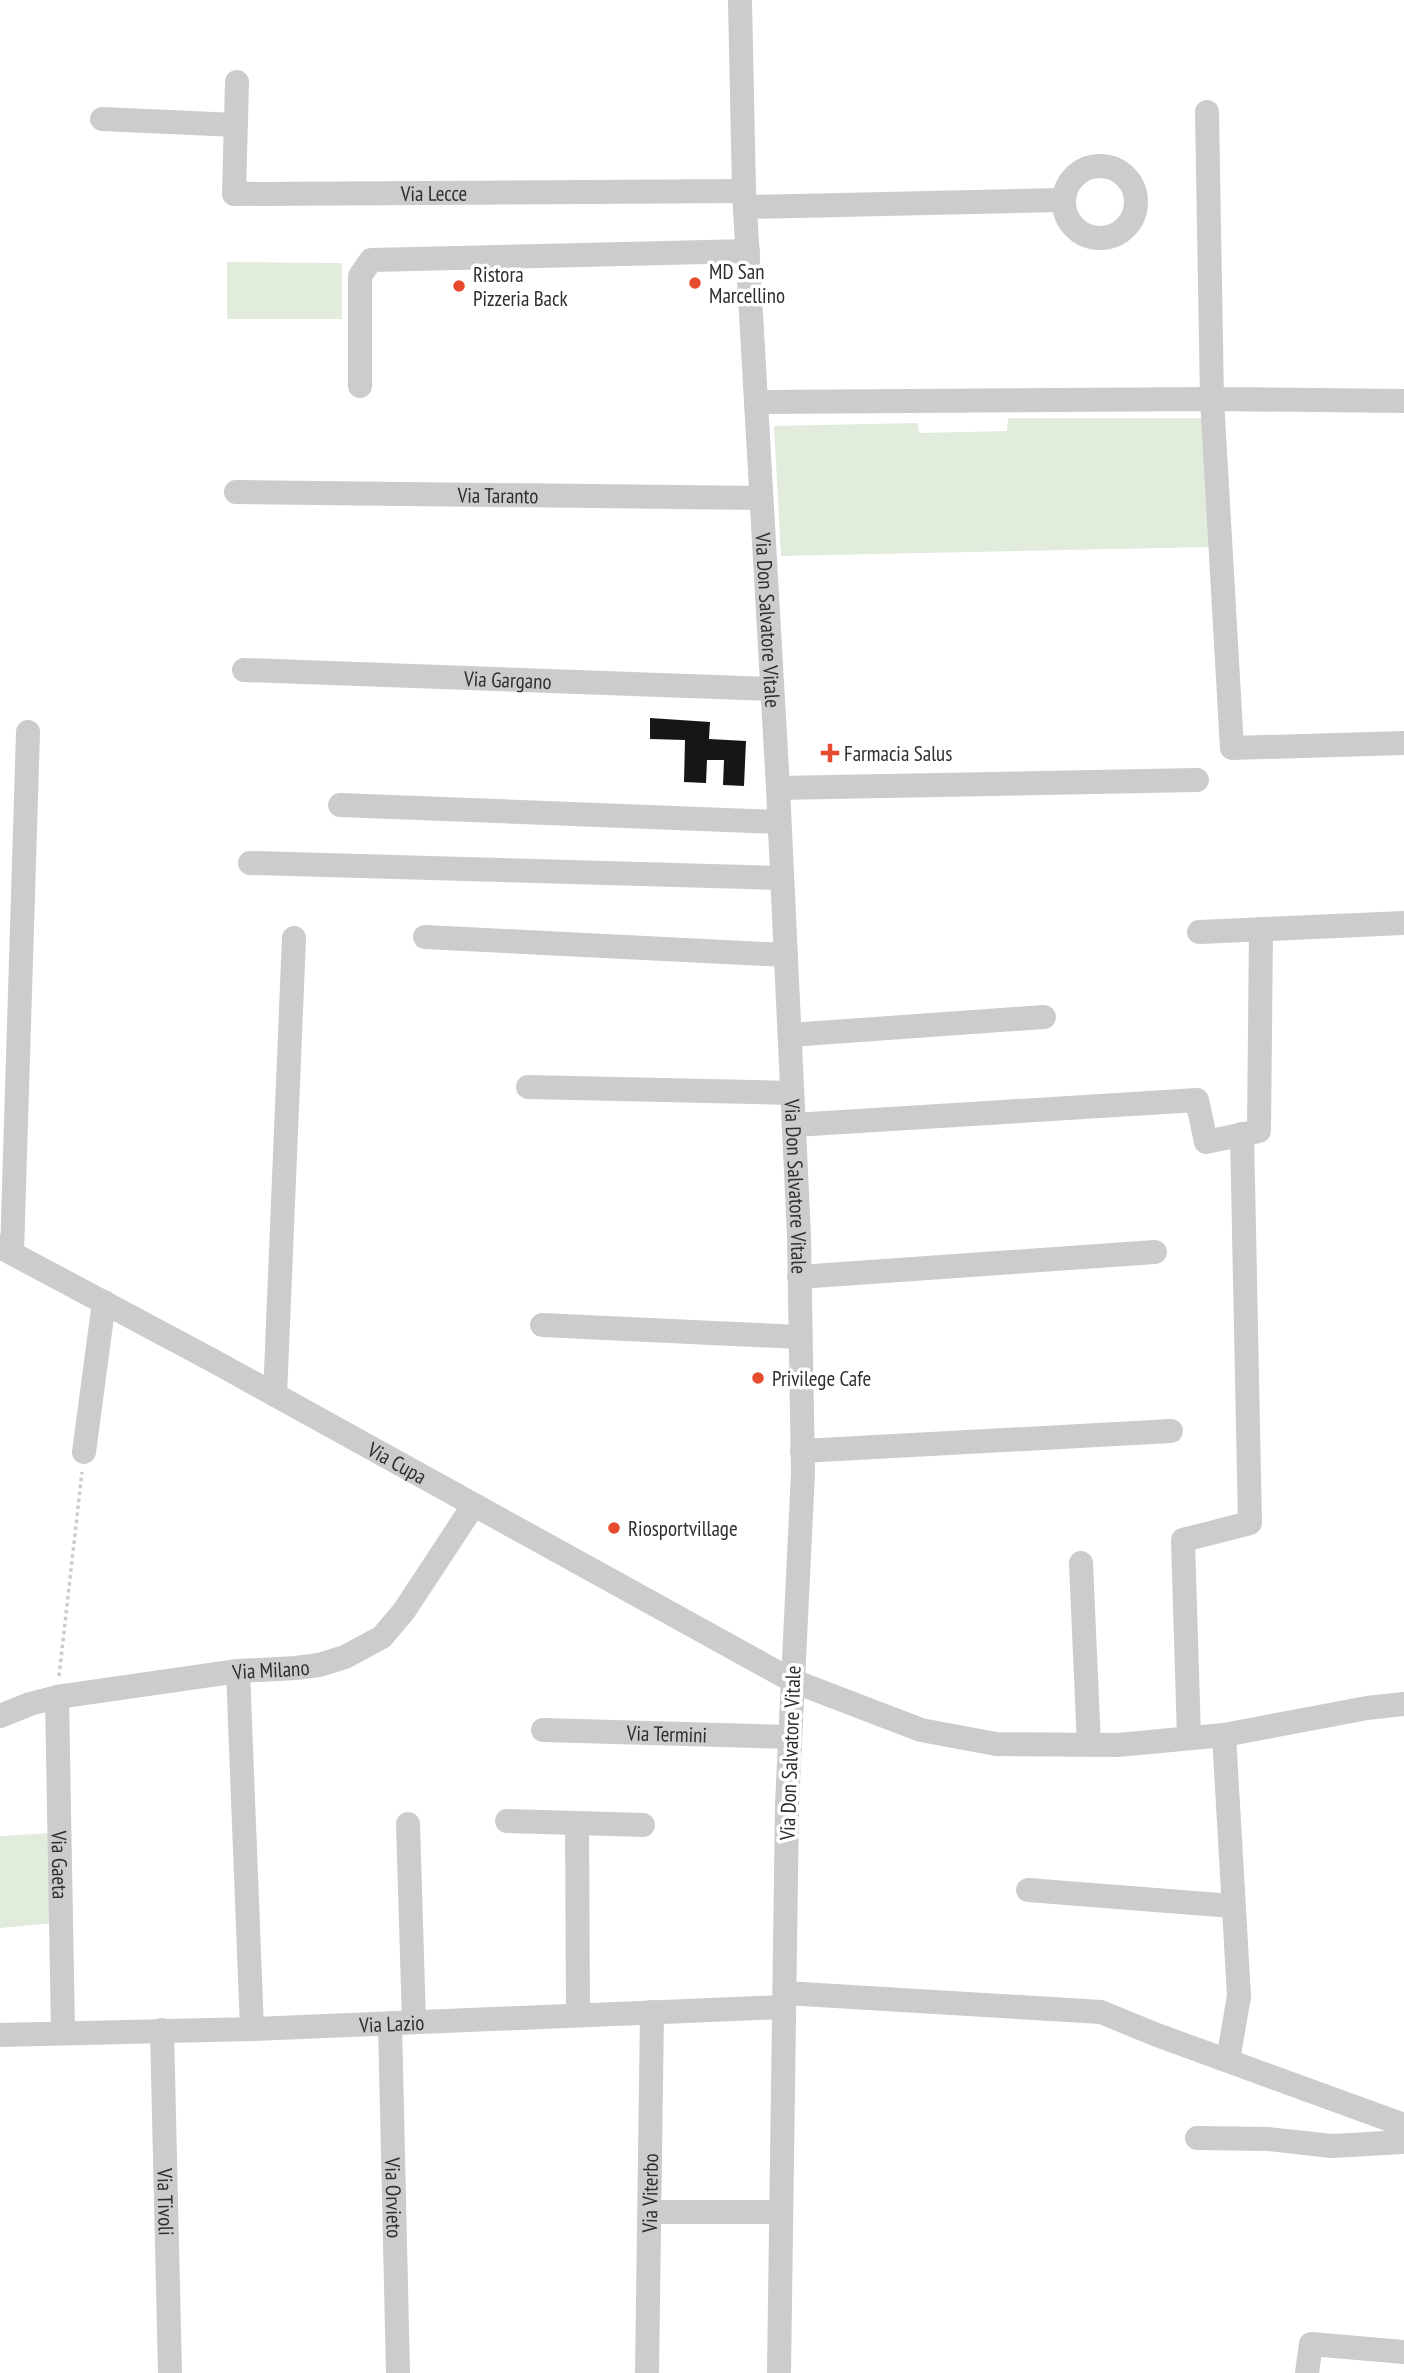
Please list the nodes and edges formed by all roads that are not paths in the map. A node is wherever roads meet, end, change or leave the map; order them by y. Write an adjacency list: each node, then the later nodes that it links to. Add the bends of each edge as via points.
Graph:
1 (740, 0): 6 (street, Via Don Salvatore Vitale)
2 (237, 82): 5 (street, Via Lecce)
3 (1207, 112): 10 (street)
4 (102, 119): 5 (street)
5 (236, 125): 6 (street, Via Lecce, via 233,194)
6 (745, 199): 7 (street); 8 (street, Via Don Salvatore Vitale)
7 (1064, 200)
8 (748, 251): 9 (street, via 371,260 360,276); 12 (street, Via Don Salvatore Vitale)
9 (360, 386)
10 (1212, 399): 11 (street); 12 (street); 18 (street, via 1232,748)
11 (1404, 401)
12 (756, 402): 14 (street, Via Don Salvatore Vitale)
13 (236, 492): 14 (street, Via Taranto)
14 (761, 498): 16 (street, Via Don Salvatore Vitale)
15 (244, 670): 16 (street, Via Gargano)
16 (772, 689): 20 (street, Via Don Salvatore Vitale)
17 (27, 732): 37 (street)
18 (1404, 743)
19 (1198, 780): 20 (street)
20 (778, 788): 22 (street, Via Don Salvatore Vitale)
21 (340, 806): 22 (street)
22 (779, 822): 24 (street, Via Don Salvatore Vitale)
23 (250, 863): 24 (street)
24 (782, 878): 30 (street, Via Don Salvatore Vitale)
25 (1404, 923): 26 (street)
26 (1261, 929): 27 (street); 36 (street, via 1259,1130)
27 (1199, 932)
28 (425, 937): 30 (street)
29 (294, 938): 43 (street)
30 (786, 955): 32 (street, Via Don Salvatore Vitale)
31 (1044, 1017): 32 (street)
32 (790, 1035): 34 (street, Via Don Salvatore Vitale)
33 (528, 1087): 34 (street)
34 (792, 1093): 35 (street, Via Don Salvatore Vitale)
35 (794, 1125): 36 (street, via 1197,1100 1206,1142); 39 (street, Via Don Salvatore Vitale)
36 (1242, 1134): 57 (street, via 1250,1523 1184,1540)
37 (6, 1250): 40 (street, Via Cupa)
38 (1154, 1252): 39 (street)
39 (799, 1277): 42 (street, Via Don Salvatore Vitale)
40 (104, 1302): 43 (street, Via Cupa); 46 (street)
41 (542, 1325): 42 (street)
42 (799, 1336): 45 (street, Via Don Salvatore Vitale)
43 (275, 1395): 47 (street, Via Cupa)
44 (1171, 1431): 45 (street)
45 (802, 1451): 50 (street, Via Don Salvatore Vitale)
46 (84, 1452)
47 (473, 1506): 49 (street, Via Milano, via 382,1637 318,1665); 50 (street, Via Cupa)
48 (1081, 1563): 58 (street)
49 (238, 1671): 51 (street, Via Milano); 69 (street)
50 (793, 1681): 56 (street, Via Don Salvatore Vitale); 58 (street, Via Cupa, via 921,1730 996,1744)
51 (57, 1697): 53 (street, Via Milano); 71 (street, Via Gaeta)
52 (1404, 1704): 55 (street, Via Cupa)
53 (0, 1716)
54 (543, 1730): 56 (street, Via Termini)
55 (1224, 1735): 57 (street, Via Cupa); 64 (street)
56 (790, 1737): 65 (street, Via Don Salvatore Vitale)
57 (1189, 1738): 58 (street, Via Cupa)
58 (1089, 1745)
59 (508, 1821): 60 (street)
60 (577, 1823): 62 (street); 67 (street)
61 (408, 1824): 68 (street, Via Orvieto)
62 (643, 1825)
63 (1028, 1890): 64 (street)
64 (1232, 1906): 73 (street, via 1239,1996)
65 (785, 2000): 66 (street, Via Lazio); 73 (street, Via Lazio, via 1101,2012); 78 (street, Via Don Salvatore Vitale)
66 (652, 2012): 67 (street, Via Lazio); 77 (street, Via Viterbo)
67 (578, 2015): 68 (street, Via Lazio)
68 (402, 2022): 69 (street, Via Lazio); 81 (street, Via Orvieto)
69 (252, 2029): 70 (street, Via Lazio)
70 (162, 2030): 71 (street, Via Lazio); 80 (street, Via Tivoli)
71 (63, 2032): 72 (street, Via Lazio)
72 (0, 2035)
73 (1228, 2060): 74 (street, Via Lazio)
74 (1404, 2125)
75 (1197, 2138): 76 (street, via 1332,2146)
76 (1404, 2142)
77 (650, 2212): 78 (street); 82 (street, Via Viterbo)
78 (782, 2212): 83 (street, Via Don Salvatore Vitale)
79 (1404, 2352): 84 (street, via 1311,2344)
80 (170, 2373)
81 (398, 2373)
82 (647, 2373)
83 (779, 2373)
84 (1307, 2373)

